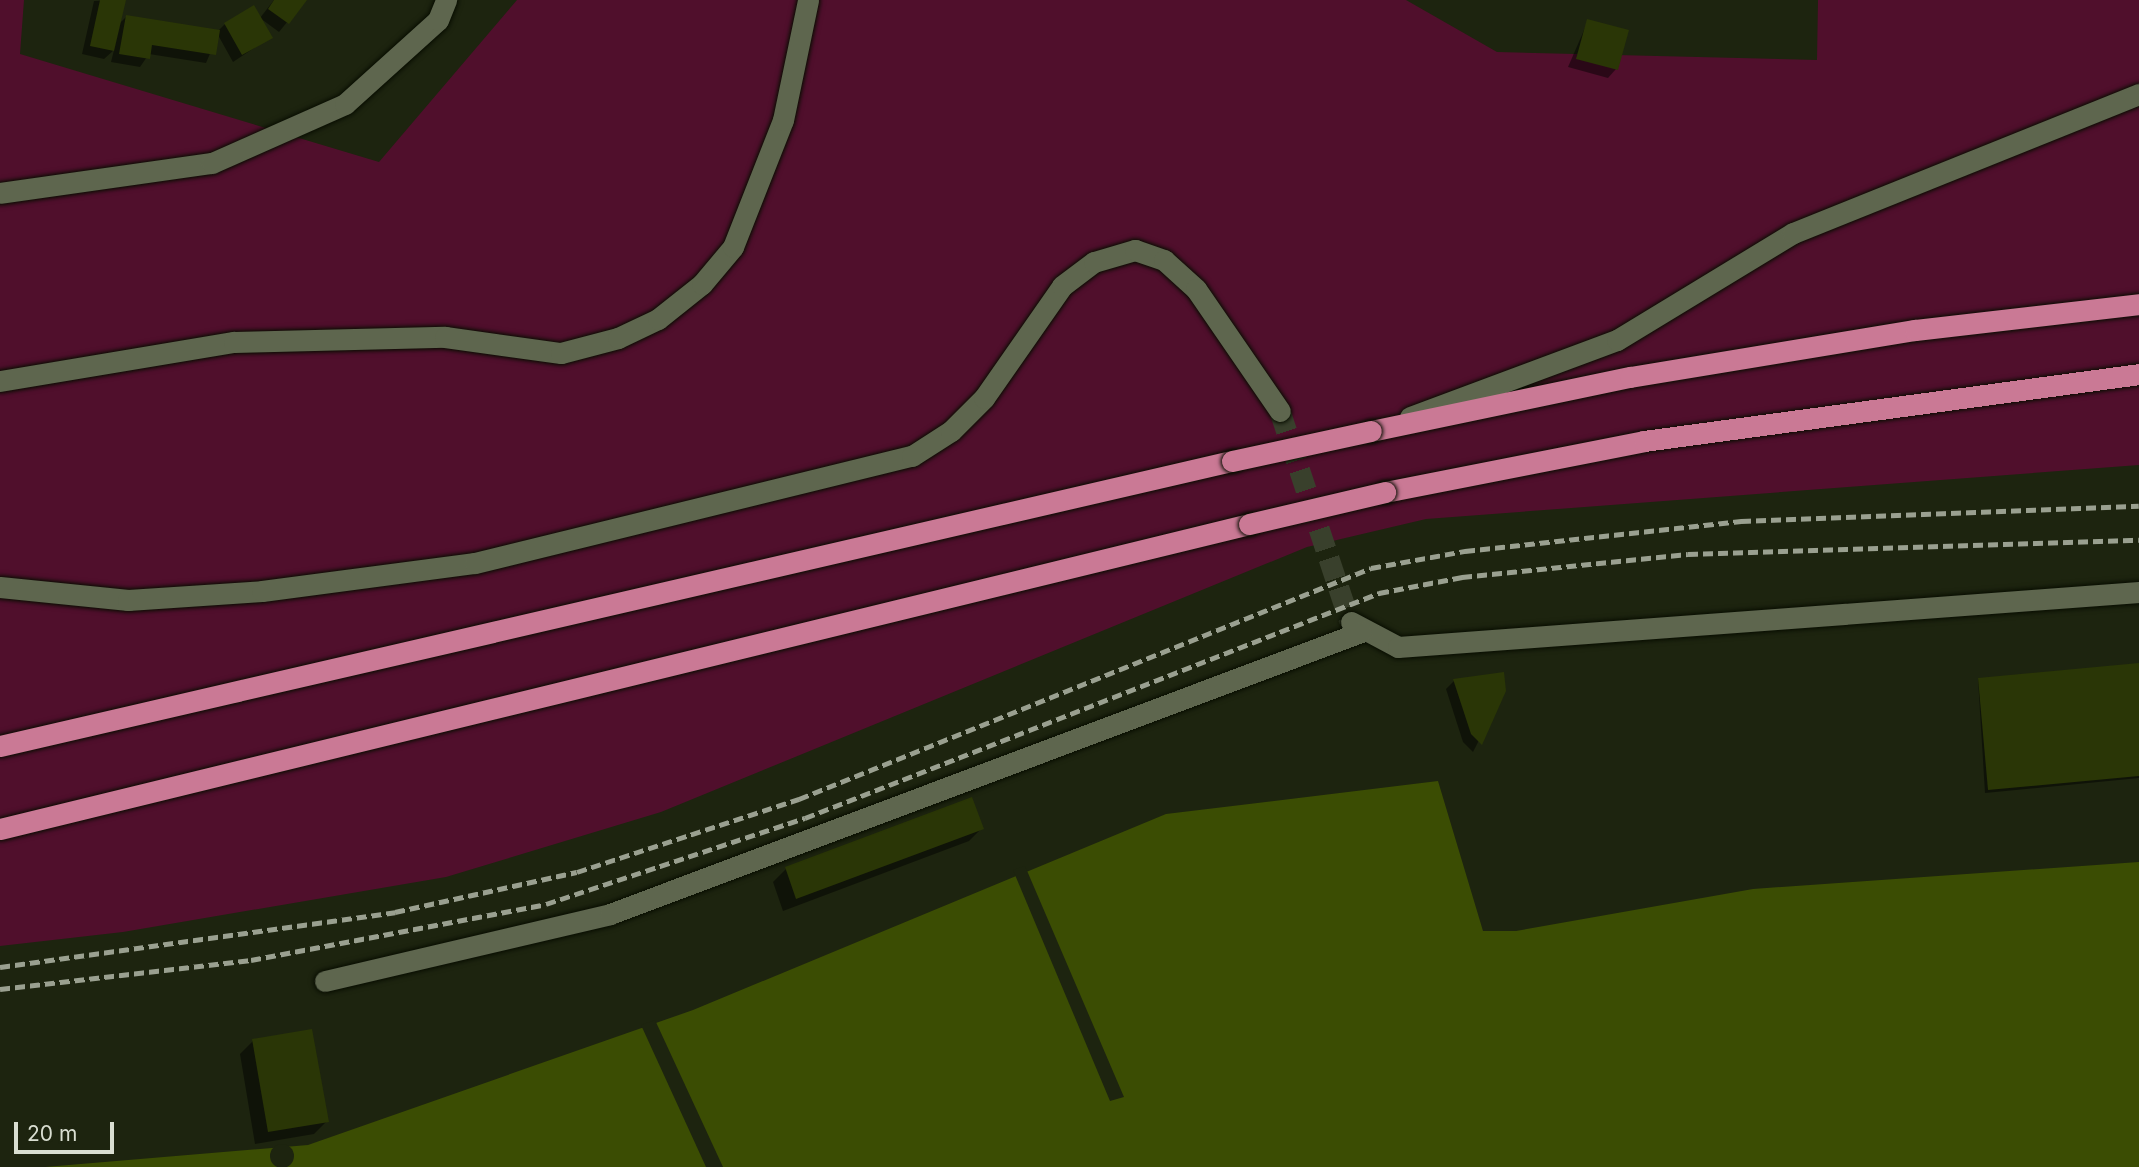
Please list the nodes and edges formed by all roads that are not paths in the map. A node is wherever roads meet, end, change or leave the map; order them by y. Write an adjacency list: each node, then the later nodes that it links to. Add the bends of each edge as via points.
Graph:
1 (446, 0): 4 (street, via 438,20 345,104 212,163)
2 (808, 0): 7 (street, via 783,120 733,247 684,298 618,338 561,353 445,337 234,342)
3 (2139, 94): 9 (street, via 1793,233 1617,340)
4 (0, 193)
5 (2139, 304): 9 (highway, via 1875,336 1630,377)
6 (2139, 374): 13 (highway, bridge, via 1644,441 1385,492)
7 (0, 381)
8 (1280, 411): 10 (street, via 1196,289 1164,260 1135,250 1094,262 1062,286 984,398 951,430 912,456 475,563 262,591 128,600)
9 (1371, 431): 12 (highway, bridge)
10 (0, 587)
11 (2139, 592): 14 (street, via 1398,647 1355,626 610,914)
12 (0, 746)
13 (0, 829)
14 (325, 981)

